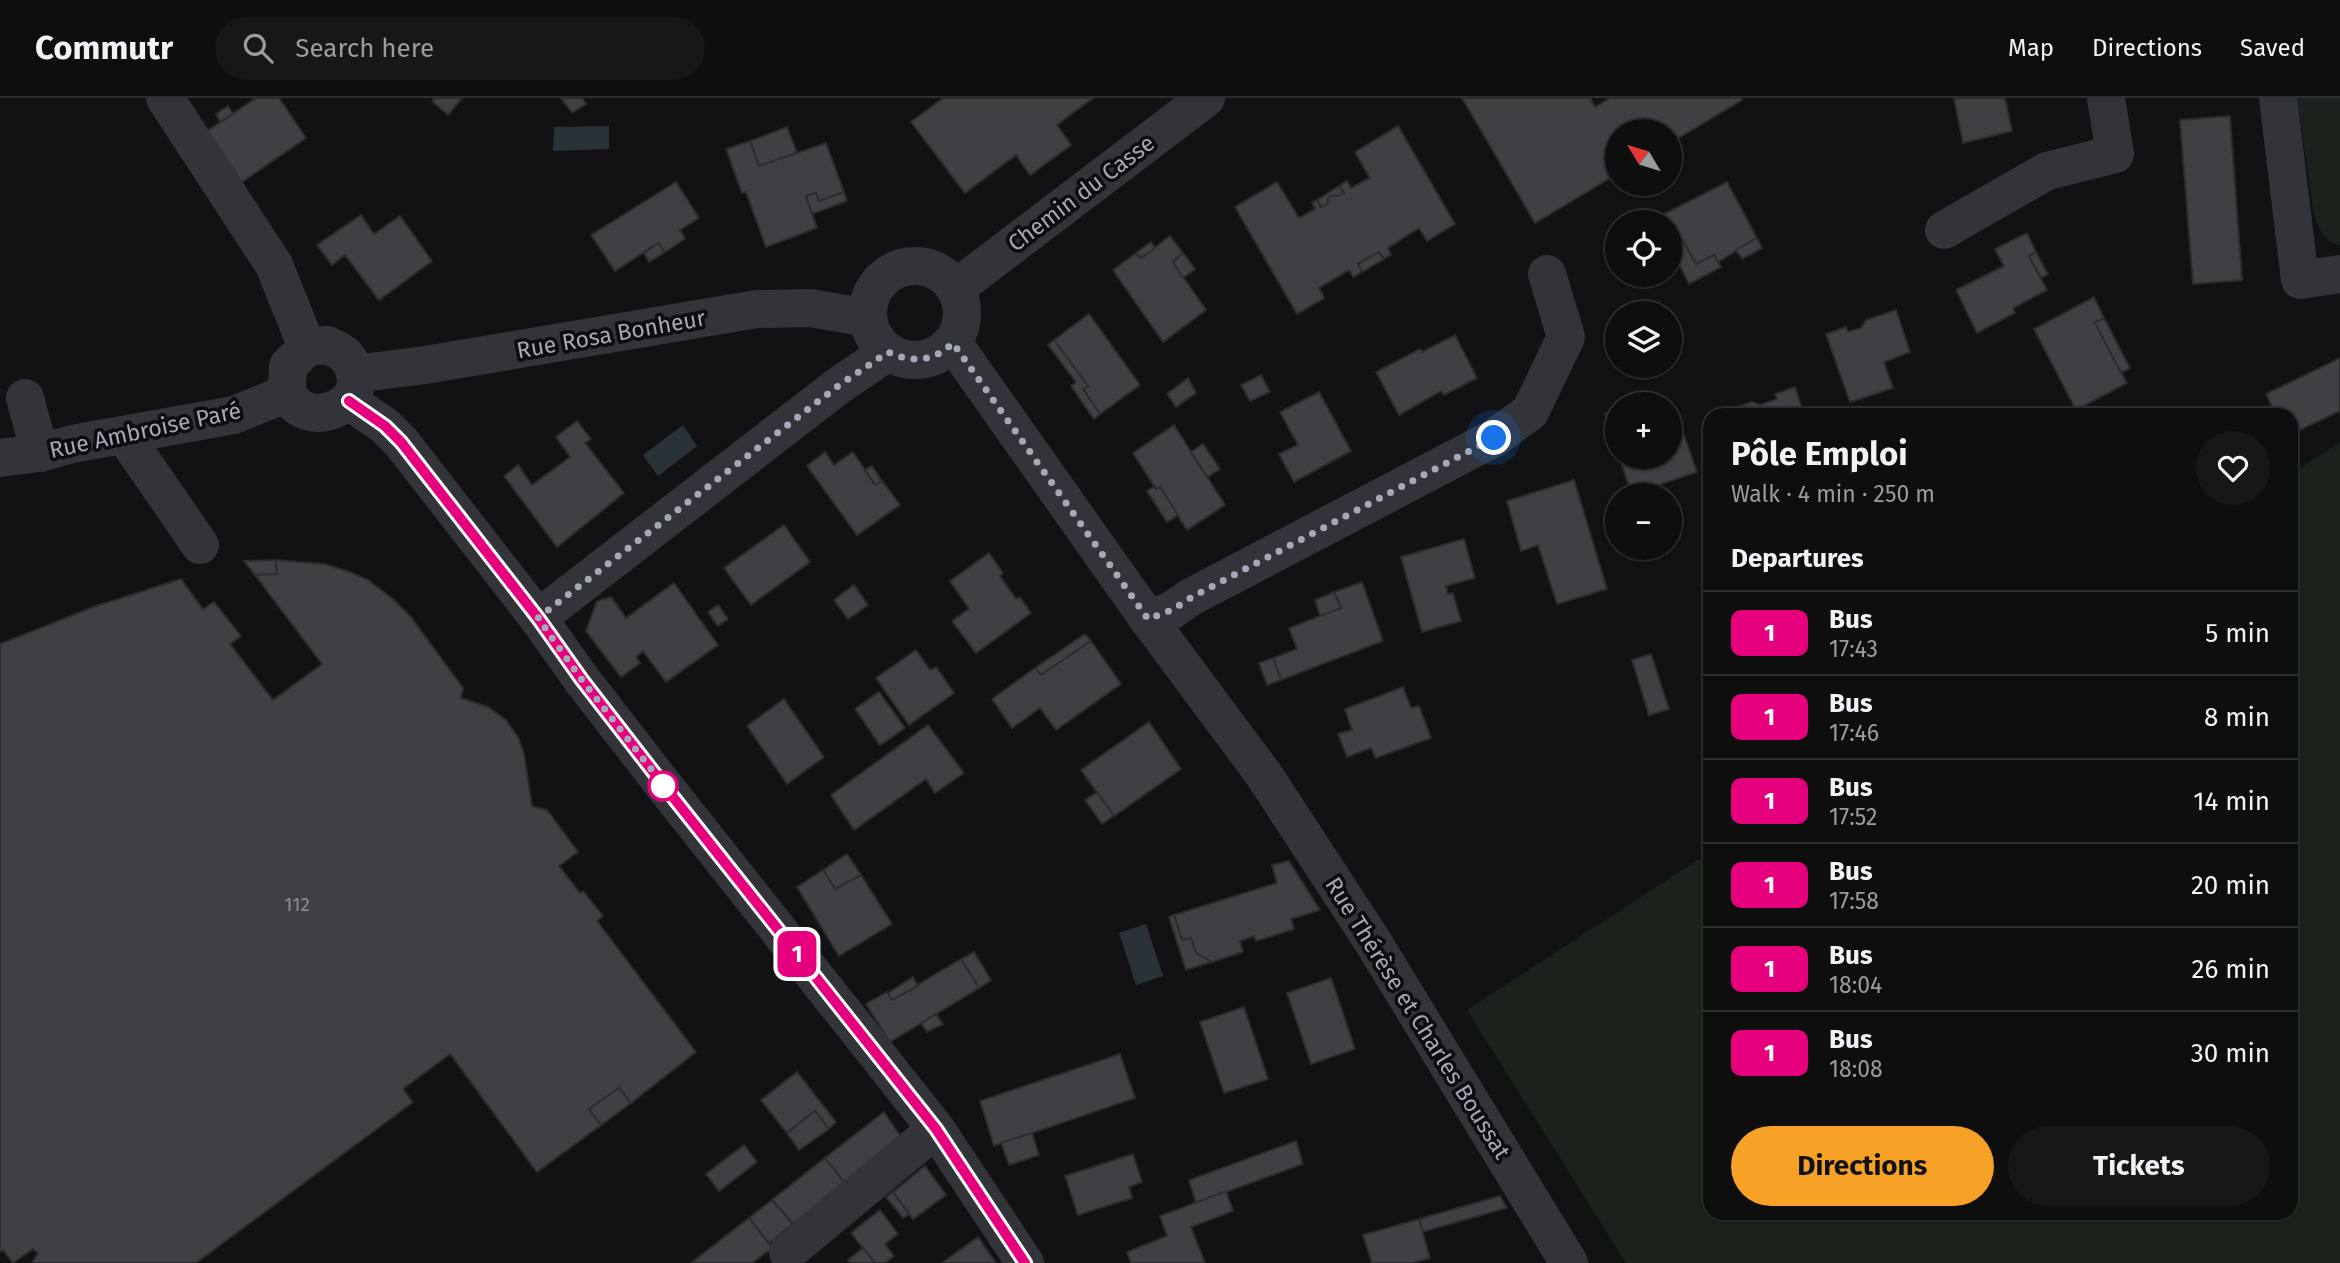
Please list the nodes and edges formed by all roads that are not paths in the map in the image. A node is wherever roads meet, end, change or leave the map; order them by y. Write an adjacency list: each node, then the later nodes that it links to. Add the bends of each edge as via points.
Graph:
1 (165, 98): 11 (street, via 274,265)
2 (1206, 98): 8 (street, Chemin du Casse)
3 (2106, 98): 5 (street, via 2115,154 2046,171)
4 (2278, 98): 7 (street, via 2300,280)
5 (1944, 230)
6 (1547, 274): 21 (street, via 1566,337 1530,412 1494,438)
7 (2340, 274)
8 (956, 288): 9 (street, via 931,268 900,268 875,288); 10 (street, via 963,313)
9 (868, 318): 12 (street, via 878,343); 13 (street, Rue Rosa Bonheur, via 810,308 757,309 425,365)
10 (953, 343): 12 (street, via 933,357 917,360); 21 (street, Rue Thérèse et Charles Boussat)
11 (307, 347): 13 (street, via 328,345 346,355); 14 (street, via 288,366)
12 (888, 352): 20 (street)
13 (352, 388): 14 (street, via 336,410 317,414 300,407); 20 (street, via 401,442)
14 (288, 393): 16 (street, Rue Ambroise Paré, via 234,415)
15 (25, 398): 17 (street)
16 (124, 435): 17 (street, Rue Ambroise Paré); 19 (street)
17 (40, 453): 18 (street, Rue Ambroise Paré)
18 (0, 458)
19 (200, 545)
20 (538, 618): 22 (street, via 665,787)
21 (1148, 619): 25 (street, Rue Thérèse et Charles Boussat, via 1264,775 1373,942)
22 (936, 1129): 23 (street); 24 (street)
23 (788, 1252)
24 (1025, 1263)
25 (1569, 1263)

